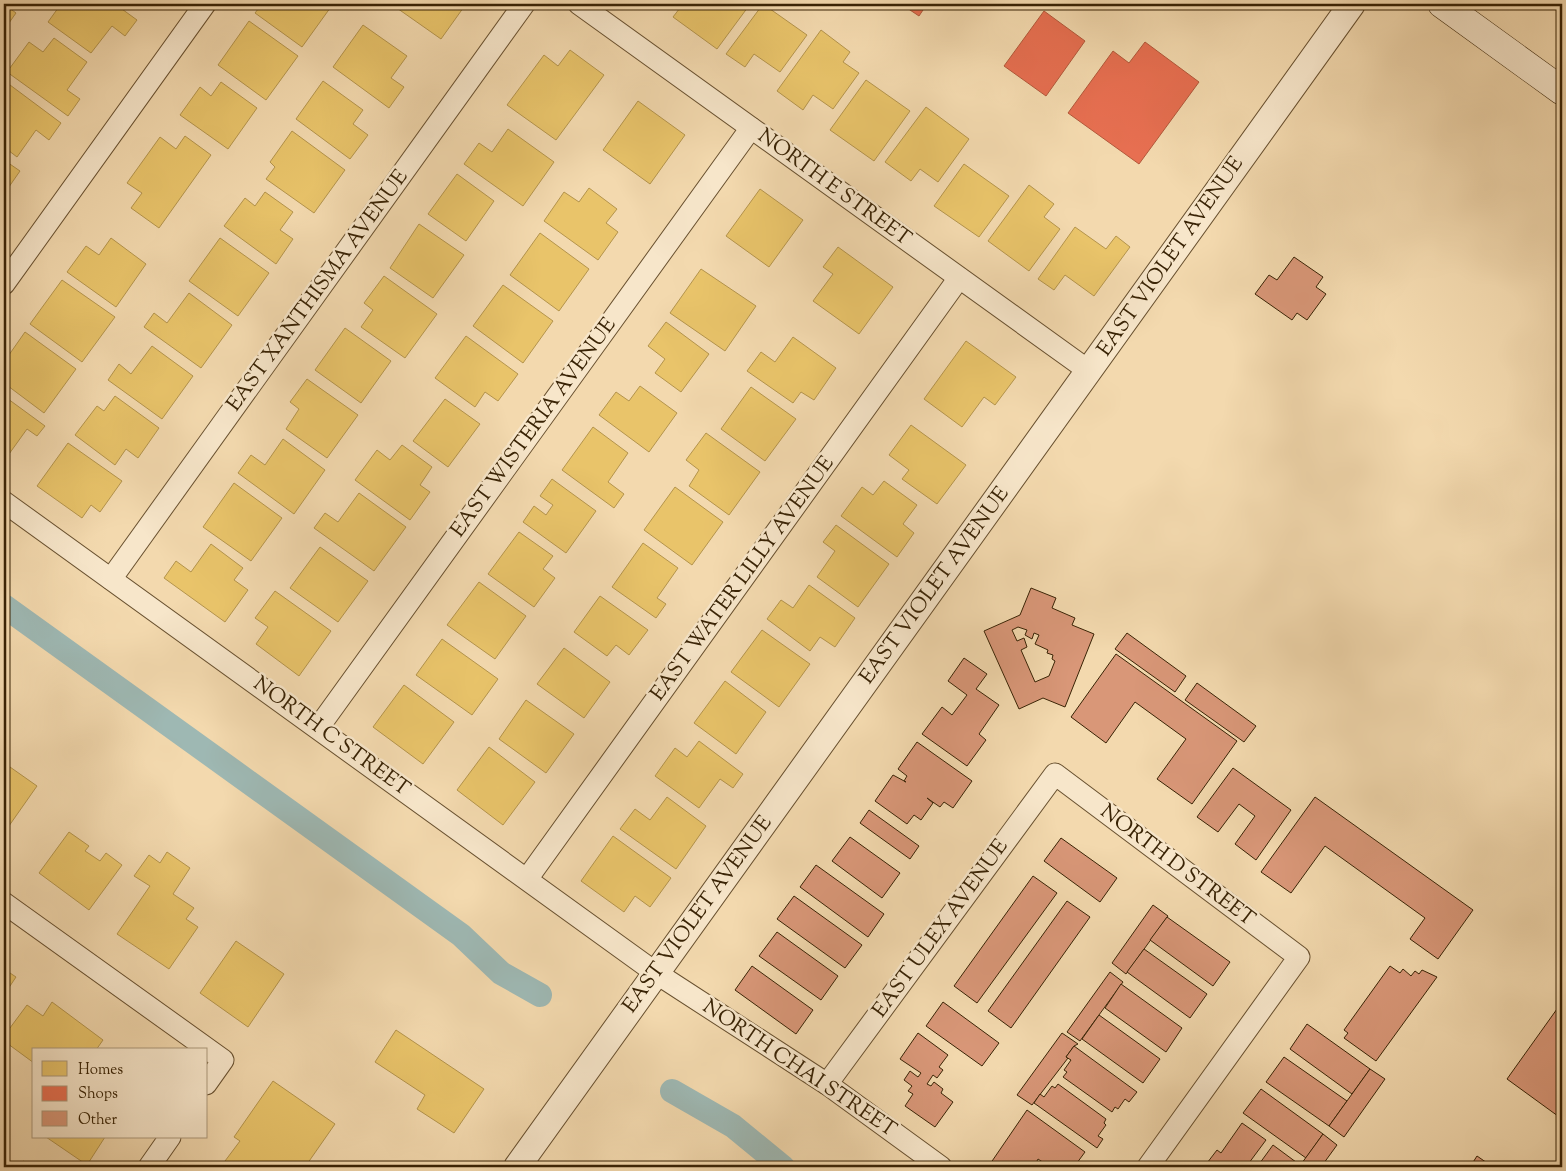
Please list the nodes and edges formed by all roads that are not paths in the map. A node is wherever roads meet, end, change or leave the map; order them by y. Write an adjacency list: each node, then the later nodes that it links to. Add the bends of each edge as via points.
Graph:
1 (205, 4): 9 (street)
2 (524, 4): 12 (street, EAST XANTHISMA AVENUE)
3 (579, 4): 7 (street, NORTH E STREET)
4 (1352, 4): 10 (street, EAST VIOLET AVENUE)
5 (1442, 4): 6 (main road)
6 (1562, 91)
7 (751, 128): 8 (street, NORTH E STREET); 13 (street, EAST WISTERIA AVENUE)
8 (960, 278): 10 (street, NORTH E STREET); 15 (street, EAST WATER LILLY AVENUE)
9 (4, 284)
10 (1089, 371): 17 (street, EAST VIOLET AVENUE)
11 (4, 502): 12 (street, NORTH C STREET)
12 (111, 579): 13 (street, NORTH C STREET)
13 (318, 728): 15 (street, NORTH C STREET)
14 (1055, 774): 21 (street, EAST ULEX AVENUE); 26 (street, NORTH D STREET, via 1299,957)
15 (527, 879): 17 (street, NORTH C STREET)
16 (4, 903): 18 (street)
17 (656, 973): 21 (street, NORTH CHAI STREET); 24 (street, EAST VIOLET AVENUE)
18 (206, 1048)
19 (208, 1049): 20 (street, via 223,1060)
20 (208, 1081)
21 (827, 1084): 25 (street, NORTH CHAI STREET)
22 (169, 1138): 23 (street)
23 (149, 1167)
24 (517, 1167)
25 (941, 1167)
26 (1148, 1167)

